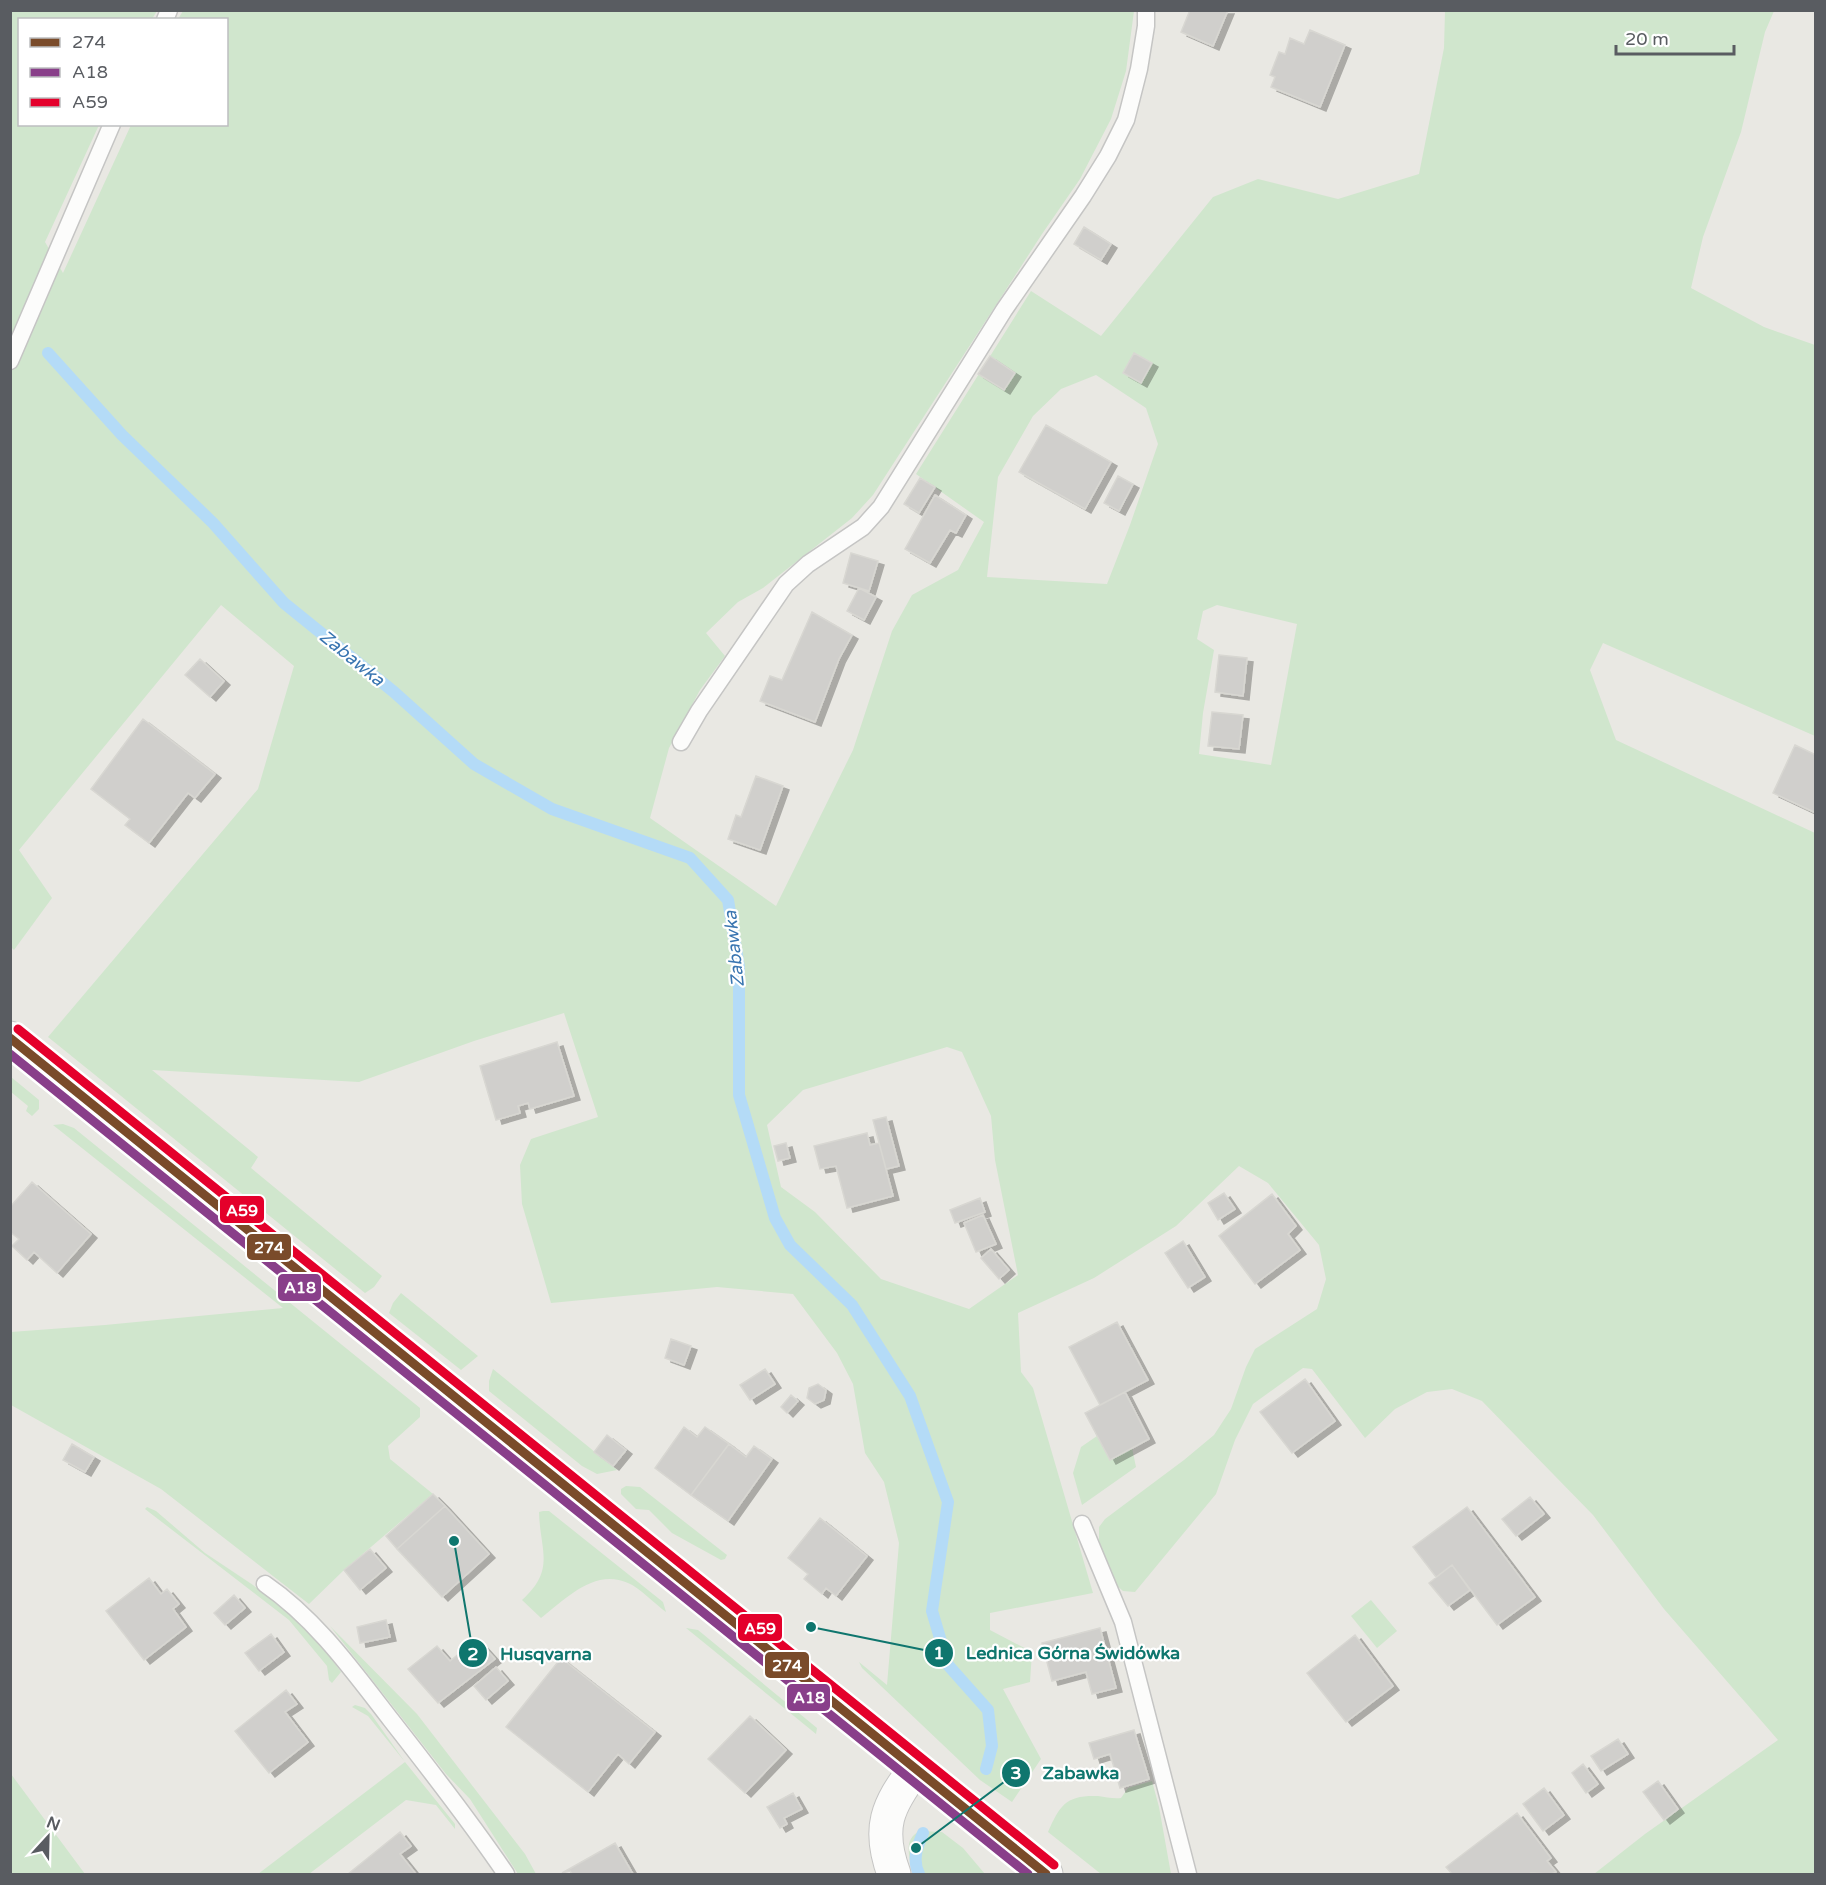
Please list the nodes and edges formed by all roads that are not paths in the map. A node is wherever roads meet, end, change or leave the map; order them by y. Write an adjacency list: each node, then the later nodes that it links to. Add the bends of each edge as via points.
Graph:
1 (1146, 10): 4 (lane, via 1139,69 1126,120 1083,196 1004,310 881,507 863,527 786,584)
2 (111, 126): 3 (lane)
3 (10, 361)
4 (681, 742)
5 (10, 1038): 8 (main road)
6 (1082, 1524): 12 (lane, via 1123,1622)
7 (265, 1584): 9 (lane, via 312,1623 360,1680)
8 (915, 1769): 10 (main road, via 896,1794 886,1817); 11 (main road)
9 (506, 1875)
10 (894, 1875)
11 (1046, 1875)
12 (1188, 1875)

